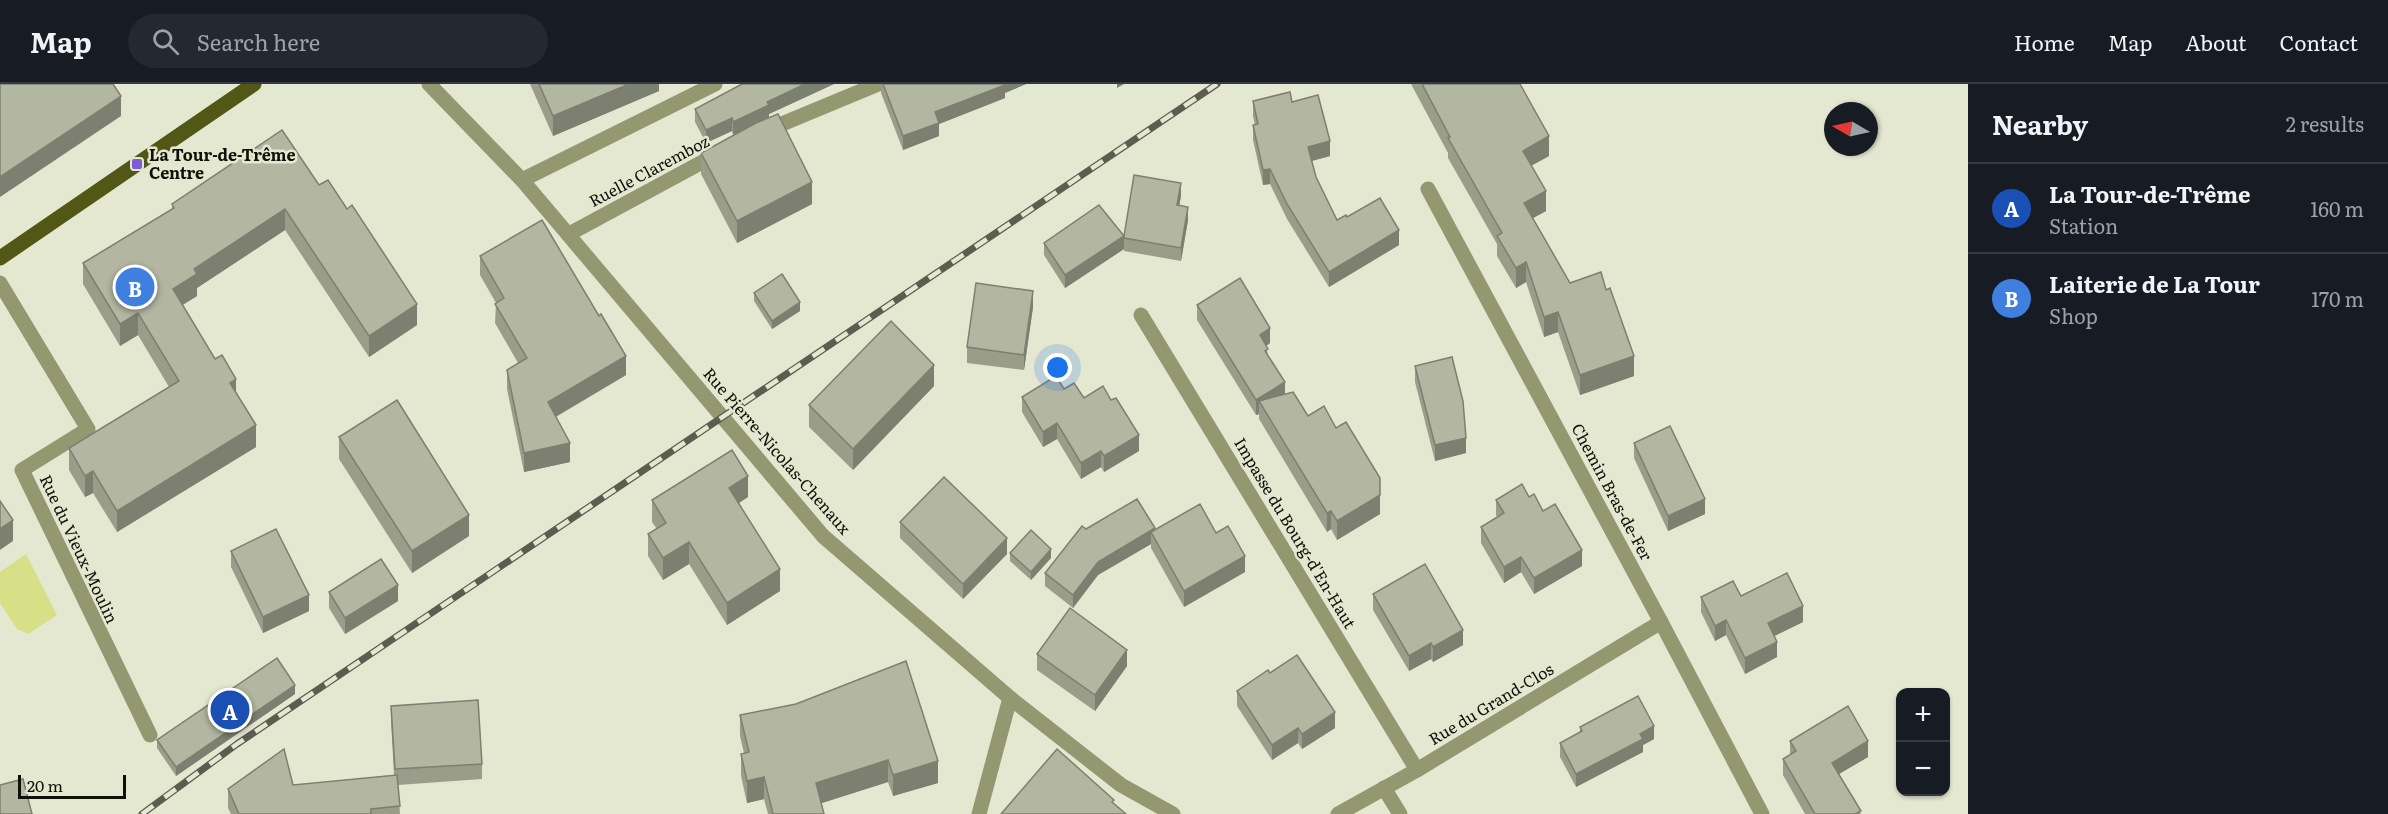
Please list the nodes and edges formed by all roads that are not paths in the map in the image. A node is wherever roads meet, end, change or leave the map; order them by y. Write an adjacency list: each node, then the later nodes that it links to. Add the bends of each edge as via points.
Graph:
1 (254, 84): 10 (main road)
2 (429, 84): 7 (street, Rue Pierre-Nicolas-Chenaux)
3 (715, 84): 7 (street)
4 (878, 84): 5 (street)
5 (752, 136)
6 (732, 147): 9 (street, Ruelle Claremboz)
7 (522, 180): 9 (street, Rue Pierre-Nicolas-Chenaux)
8 (1428, 189): 13 (street, Chemin Bras-de-Fer)
9 (569, 234): 14 (street, Rue Pierre-Nicolas-Chenaux, via 823,536)
10 (0, 258)
11 (0, 283): 15 (street, Rue du Vieux-Moulin, via 88,429 22,470)
12 (1141, 315): 16 (street, Impasse du Bourg-d'En-Haut)
13 (1661, 622): 16 (street, Rue du Grand-Clos); 22 (street, Chemin Bras-de-Fer)
14 (1010, 698): 18 (street); 19 (street, Rue Pierre-Nicolas-Chenaux, via 1121,785)
15 (150, 735)
16 (1418, 770): 17 (street, Rue du Grand-Clos)
17 (1384, 788): 20 (street, Rue du Grand-Clos); 21 (street)
18 (979, 814)
19 (1173, 814)
20 (1338, 814)
21 (1400, 814)
22 (1762, 814)

